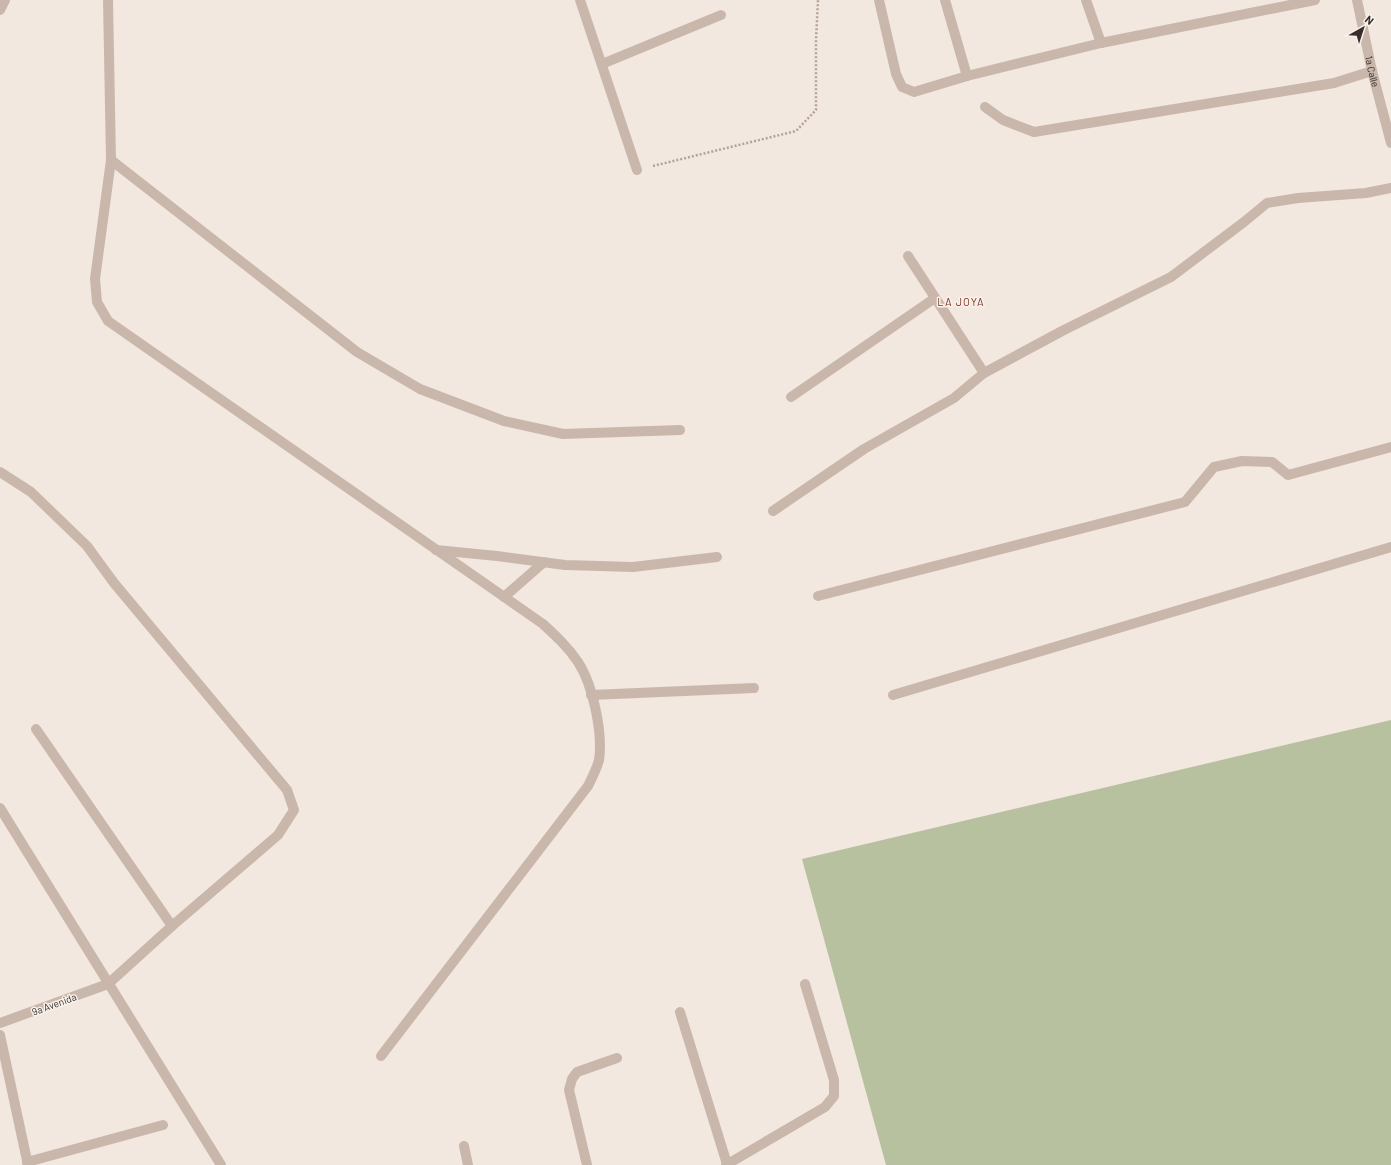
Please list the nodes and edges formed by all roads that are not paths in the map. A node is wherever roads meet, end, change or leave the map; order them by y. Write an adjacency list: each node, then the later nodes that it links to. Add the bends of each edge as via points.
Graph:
1 (4, 0): 9 (street)
2 (108, 0): 17 (street)
3 (580, 0): 12 (street)
4 (879, 0): 14 (street, via 896,74 902,88 914,92)
5 (945, 0): 14 (street)
6 (1086, 0): 11 (street)
7 (1315, 0): 11 (street)
8 (1356, 0): 13 (street, 1a Calle)
9 (0, 10)
10 (721, 15): 12 (street)
11 (1100, 43): 14 (street)
12 (602, 64): 18 (street)
13 (1372, 71): 15 (street, via 1334,83 1034,132 1003,120); 16 (street, 1a Calle)
14 (967, 76)
15 (985, 107)
16 (1391, 143)
17 (112, 160): 24 (street, via 356,352 420,389 504,420 563,434); 29 (street, via 95,279 97,302 108,321)
18 (637, 170)
19 (1391, 188): 22 (street, via 1267,203 1171,277)
20 (908, 256): 21 (street)
21 (935, 298): 22 (street); 23 (street)
22 (984, 373): 27 (street, via 954,398 864,449)
23 (791, 397)
24 (680, 430)
25 (1391, 447): 32 (street, via 1288,475 1272,462 1242,461 1214,467 1185,502)
26 (0, 472): 39 (street, via 31,492 87,546 114,583 287,790 294,810 278,835)
27 (772, 510)
28 (1391, 547): 36 (street)
29 (435, 550): 31 (street); 33 (street)
30 (717, 556): 31 (street, via 633,567)
31 (544, 562): 33 (street)
32 (818, 596)
33 (504, 597): 35 (street, via 543,624 565,645 579,663)
34 (754, 688): 35 (street)
35 (591, 695): 45 (street, via 599,734 599,761 588,786)
36 (893, 695)
37 (36, 729): 39 (street)
38 (0, 808): 40 (street)
39 (172, 926): 40 (street)
40 (108, 984): 43 (street, 9a Avenida); 50 (street)
41 (805, 984): 53 (street, via 834,1080 834,1096 825,1107)
42 (680, 1012): 53 (street)
43 (0, 1023)
44 (0, 1034): 49 (street)
45 (381, 1056)
46 (617, 1058): 52 (street, via 577,1072 572,1079 569,1090)
47 (163, 1125): 49 (street)
48 (464, 1146): 51 (street)
49 (28, 1163)
50 (221, 1165)
51 (468, 1165)
52 (587, 1165)
53 (726, 1165)

